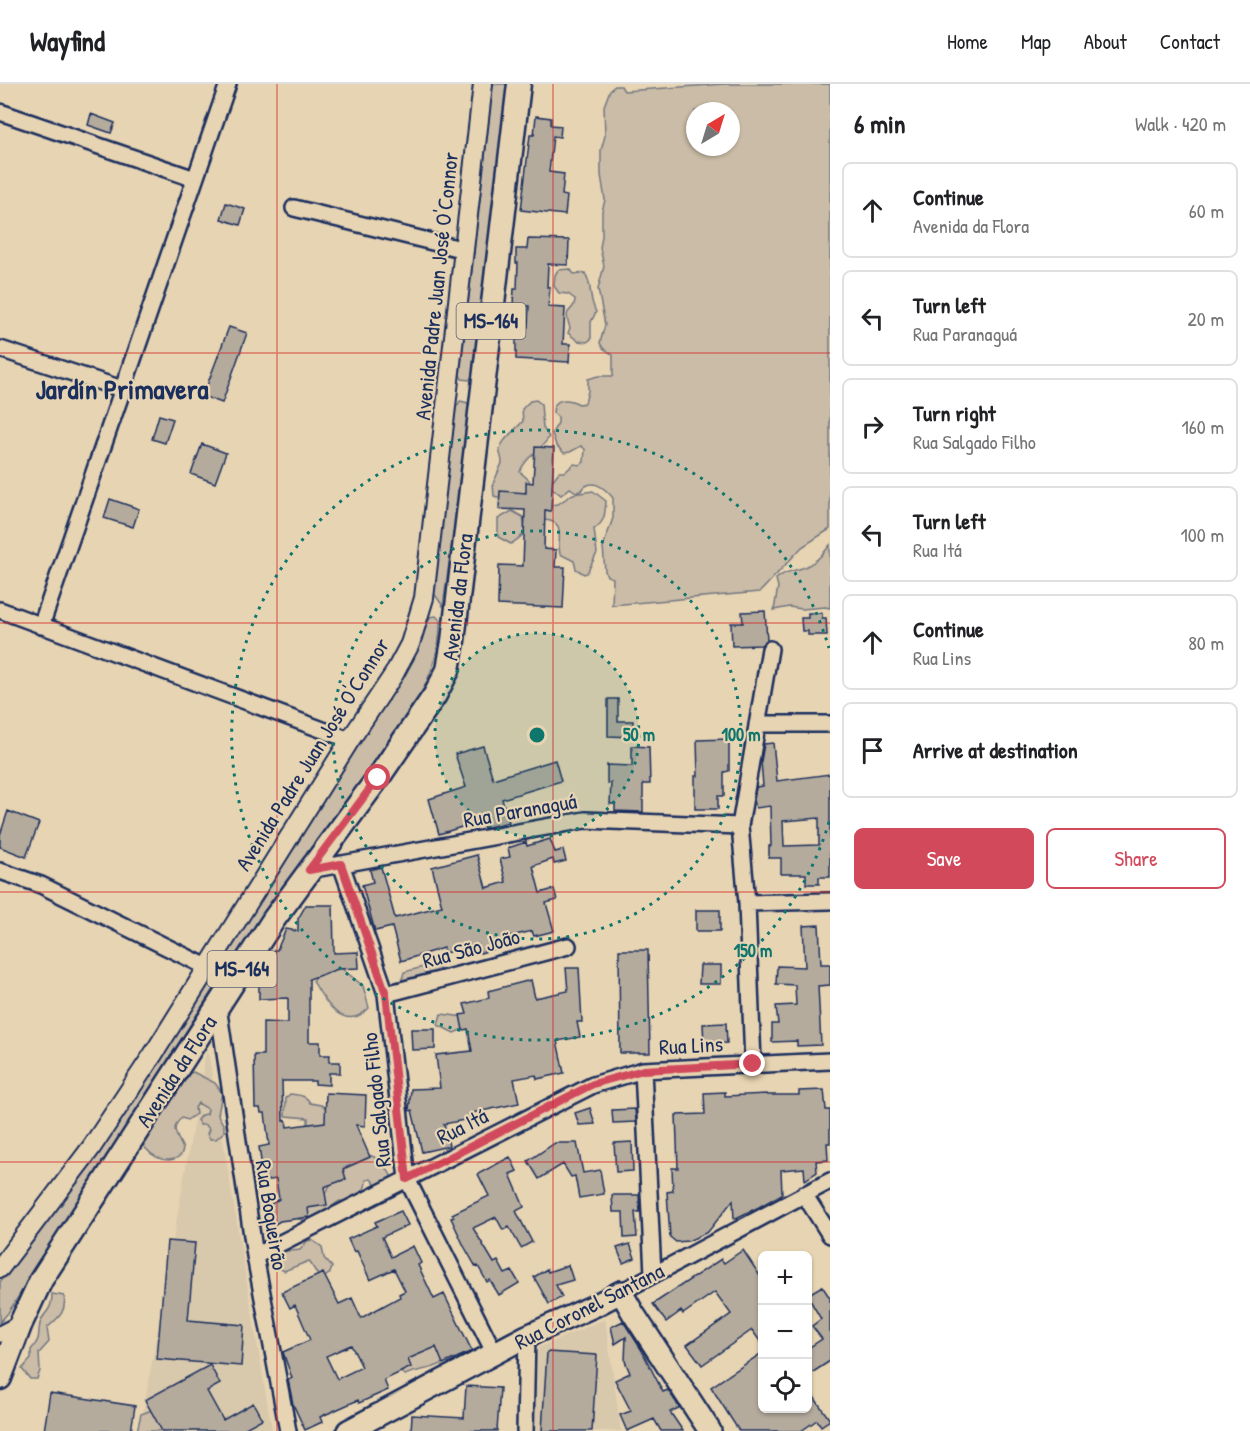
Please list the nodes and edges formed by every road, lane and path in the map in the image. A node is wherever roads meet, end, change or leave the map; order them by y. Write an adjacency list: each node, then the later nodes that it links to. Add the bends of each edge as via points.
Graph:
1 (228, 84): 5 (street)
2 (483, 84): 7 (street, Avenida Padre Juan José O'Connor)
3 (519, 84): 18 (main road, Avenida da Flora / MS-164, via 448,670 420,718)
4 (0, 112): 5 (street)
5 (195, 179): 9 (street)
6 (294, 208): 7 (street)
7 (465, 250): 15 (street, Avenida Padre Juan José O'Connor, via 424,598 410,644)
8 (0, 349): 9 (street)
9 (122, 389): 11 (street)
10 (0, 610): 11 (street)
11 (41, 626): 15 (street)
12 (770, 649): 13 (street)
13 (757, 724): 14 (street); 16 (street)
14 (830, 724)
15 (350, 740): 23 (street, Avenida Padre Juan José O'Connor)
16 (740, 826): 17 (street, Rua Paranaguá, via 585,820); 21 (street)
17 (341, 864): 18 (street, Rua Paranaguá); 24 (street, Rua Salgado Filho)
18 (309, 870): 25 (main road, Avenida da Flora / MS-164)
19 (0, 871): 23 (street, via 41,885)
20 (830, 901): 21 (street)
21 (747, 903): 27 (street)
22 (568, 946): 24 (street, Rua São João)
23 (207, 967): 35 (street, Avenida Padre Juan José O'Connor, via 91,1148)
24 (386, 994): 30 (street, Rua Salgado Filho)
25 (218, 1006): 34 (street, Rua Boqueirão); 38 (main road, Avenida da Flora / MS-164, via 41,1280)
26 (830, 1061): 27 (street, Rua Lins)
27 (753, 1064): 28 (street, Rua Lins)
28 (643, 1070): 29 (street, Rua Lins); 36 (street)
29 (593, 1084): 30 (street, Rua Itá)
30 (407, 1179): 34 (street, Rua Itá); 41 (street, Rua Salgado Filho)
31 (830, 1181): 32 (street, Rua Coronel Santana)
32 (804, 1194): 33 (street); 36 (street, Rua Coronel Santana)
33 (830, 1235)
34 (255, 1256): 43 (street, Rua Boqueirão)
35 (0, 1268)
36 (653, 1274): 37 (street, Rua Coronel Santana)
37 (621, 1292): 40 (main road, Rua Coronel Santana); 46 (main road)
38 (21, 1323): 39 (street); 42 (main road, Avenida da Flora / MS-164)
39 (0, 1334)
40 (527, 1336): 41 (main road, Rua Coronel Santana); 45 (street)
41 (495, 1354): 44 (main road, Rua Coronel Santana)
42 (0, 1378)
43 (288, 1431)
44 (348, 1431)
45 (525, 1431)
46 (710, 1431)

